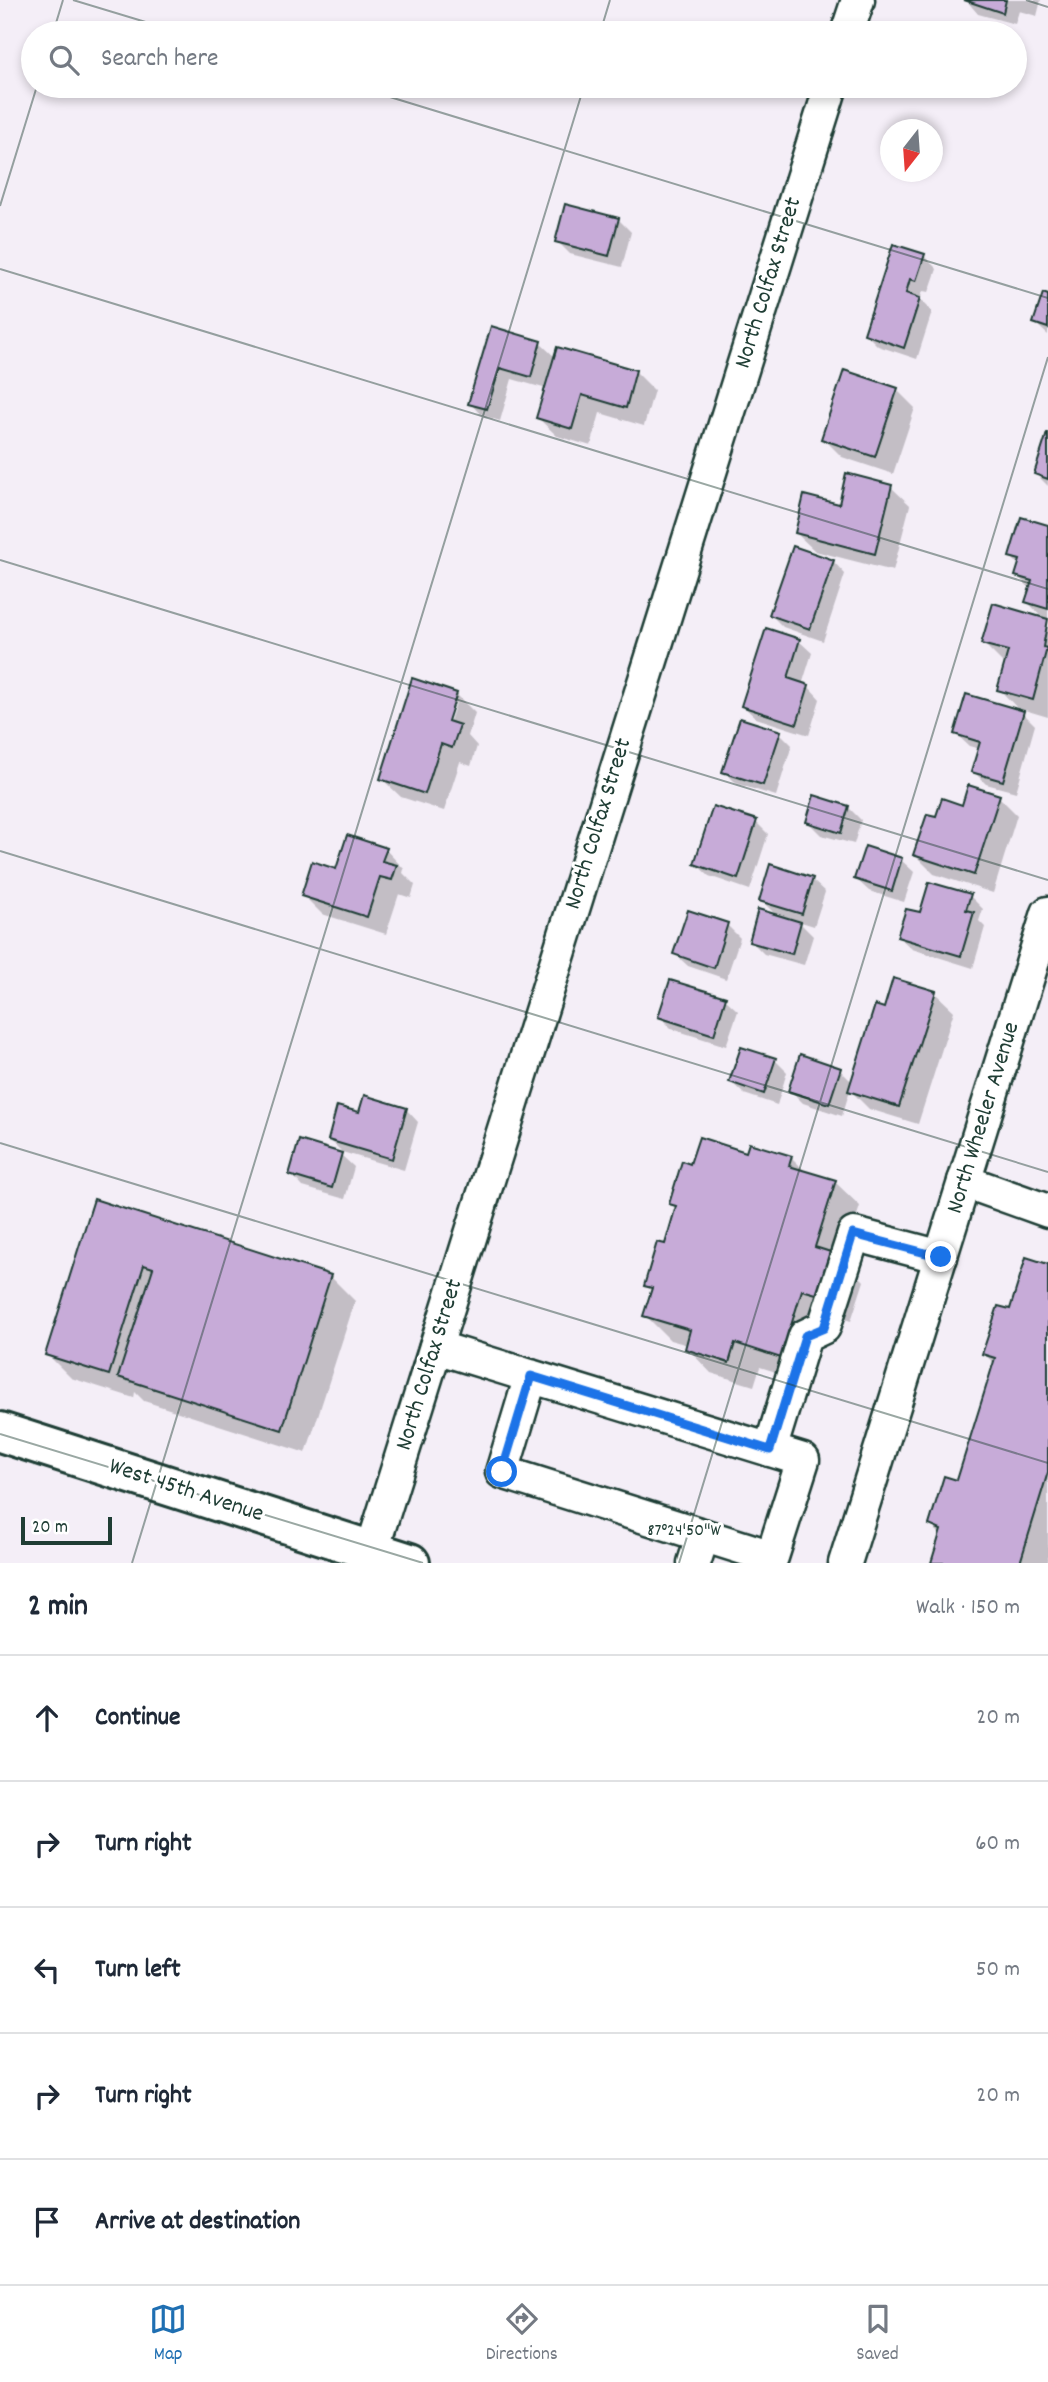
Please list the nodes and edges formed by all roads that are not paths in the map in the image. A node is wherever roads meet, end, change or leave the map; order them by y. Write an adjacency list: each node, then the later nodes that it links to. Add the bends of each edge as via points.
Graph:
1 (858, 0): 2 (street)
2 (852, 21)
3 (827, 98): 8 (street, North Colfax Street)
4 (1048, 913): 5 (street, North Wheeler Avenue)
5 (964, 1181): 6 (street); 7 (street, North Wheeler Avenue)
6 (1048, 1211)
7 (941, 1257): 11 (street, via 853,1234 824,1328 805,1336); 15 (street, North Wheeler Avenue)
8 (436, 1347): 9 (street); 13 (street, North Colfax Street)
9 (531, 1376): 11 (street); 12 (street, via 502,1472)
10 (0, 1432): 13 (main road, West 45th Avenue)
11 (770, 1450): 12 (street, via 803,1460 772,1556)
12 (698, 1549)
13 (370, 1557): 14 (main road, West 45th Avenue)
14 (410, 1563)
15 (845, 1563)

